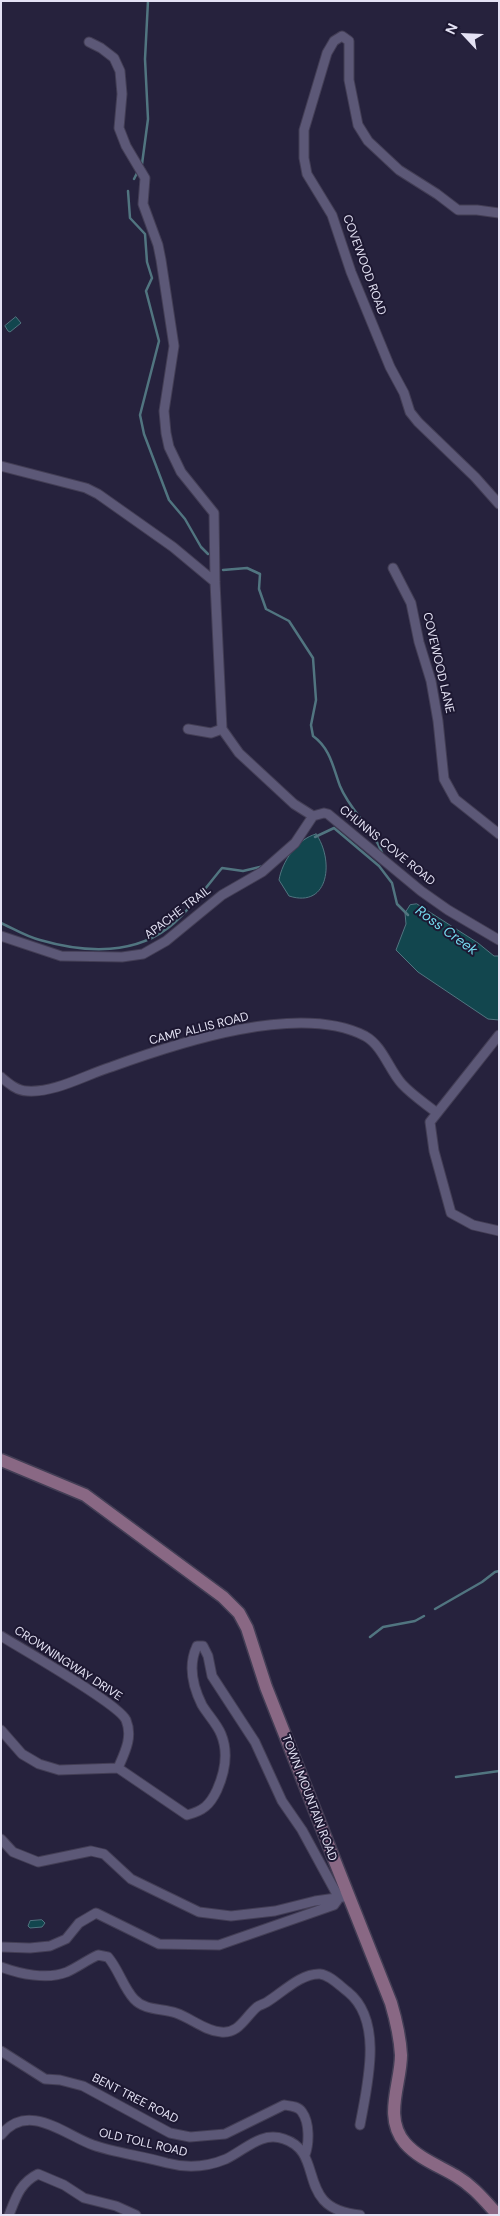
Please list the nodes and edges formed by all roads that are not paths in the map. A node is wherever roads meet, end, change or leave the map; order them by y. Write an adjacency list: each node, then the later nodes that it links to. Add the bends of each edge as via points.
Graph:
1 (89, 42): 6 (street, via 114,58 120,71 119,128 144,178 143,204 158,246 171,317 174,346 164,411 166,433 180,472 214,513)
2 (499, 213): 4 (street, COVEWOOD ROAD, via 458,210 380,154 358,125 348,68 349,41 342,36 334,41 304,130 302,145 307,174 332,215 369,318 410,412)
3 (1, 466): 6 (street, via 98,494)
4 (499, 504)
5 (393, 568): 10 (street, COVEWOOD LANE, via 411,603 431,681 444,778 455,799)
6 (215, 582): 8 (street)
7 (188, 729): 8 (street, via 211,733)
8 (222, 729): 9 (street, CHUNNS COVE ROAD, via 239,752 294,804)
9 (313, 816): 11 (street, APACHE TRAIL, via 295,843 262,872 222,895 166,941 143,954 61,956); 12 (street, CHUNNS COVE ROAD, via 328,814 421,891)
10 (499, 834)
11 (1, 936)
12 (499, 940)
13 (499, 1035): 15 (street)
14 (1, 1077): 15 (street, CAMP ALLIS ROAD, via 18,1089 27,1091 51,1088 204,1038 306,1022 366,1037 402,1084)
15 (437, 1113): 16 (street, via 430,1122 434,1151 451,1213 473,1225)
16 (499, 1231)
17 (1, 1460): 22 (main road, TOWN MOUNTAIN ROAD, via 85,1495 210,1587 239,1614 251,1638)
18 (1, 1636): 20 (street, CROWNINGWAY DRIVE, via 113,1706 126,1718 128,1744)
19 (1, 1730): 20 (street, via 22,1754 39,1764 59,1770)
20 (118, 1768): 22 (street, via 187,1816 200,1812 211,1802 225,1770 225,1752 221,1734 195,1689 191,1662 197,1646 203,1646 212,1676 256,1742 282,1800)
21 (1, 1839): 22 (street, via 13,1852 38,1862 90,1851 104,1854 131,1879 199,1912 231,1916)
22 (343, 1897): 23 (street, via 334,1905 219,1946 159,1944 96,1913 79,1923 66,1939 50,1946); 32 (main road, TOWN MOUNTAIN ROAD, via 391,2003 398,2030 401,2058 394,2102 397,2131 414,2151 470,2186)
23 (1, 1947)
24 (1, 1967): 26 (street, via 49,1975 67,1972 98,1955 108,1957 134,2000 148,2008 176,2013 221,2032 235,2030 257,2007 305,1977 320,1974 352,1996 368,2026 369,2075)
25 (1, 2051): 28 (street, BENT TREE ROAD, via 45,2079 83,2086 170,2133 190,2137 225,2134 284,2106 295,2107 302,2113 305,2124 308,2144)
26 (360, 2125)
27 (1, 2135): 28 (street, OLD TOLL ROAD, via 15,2124 40,2121 92,2144 176,2165 211,2164 268,2137 295,2143)
28 (305, 2155): 31 (street, via 318,2192 325,2202 335,2210)
29 (9, 2215): 30 (street, via 18,2191 28,2179 38,2174 84,2198)
30 (136, 2215)
31 (360, 2215)
32 (498, 2215)

